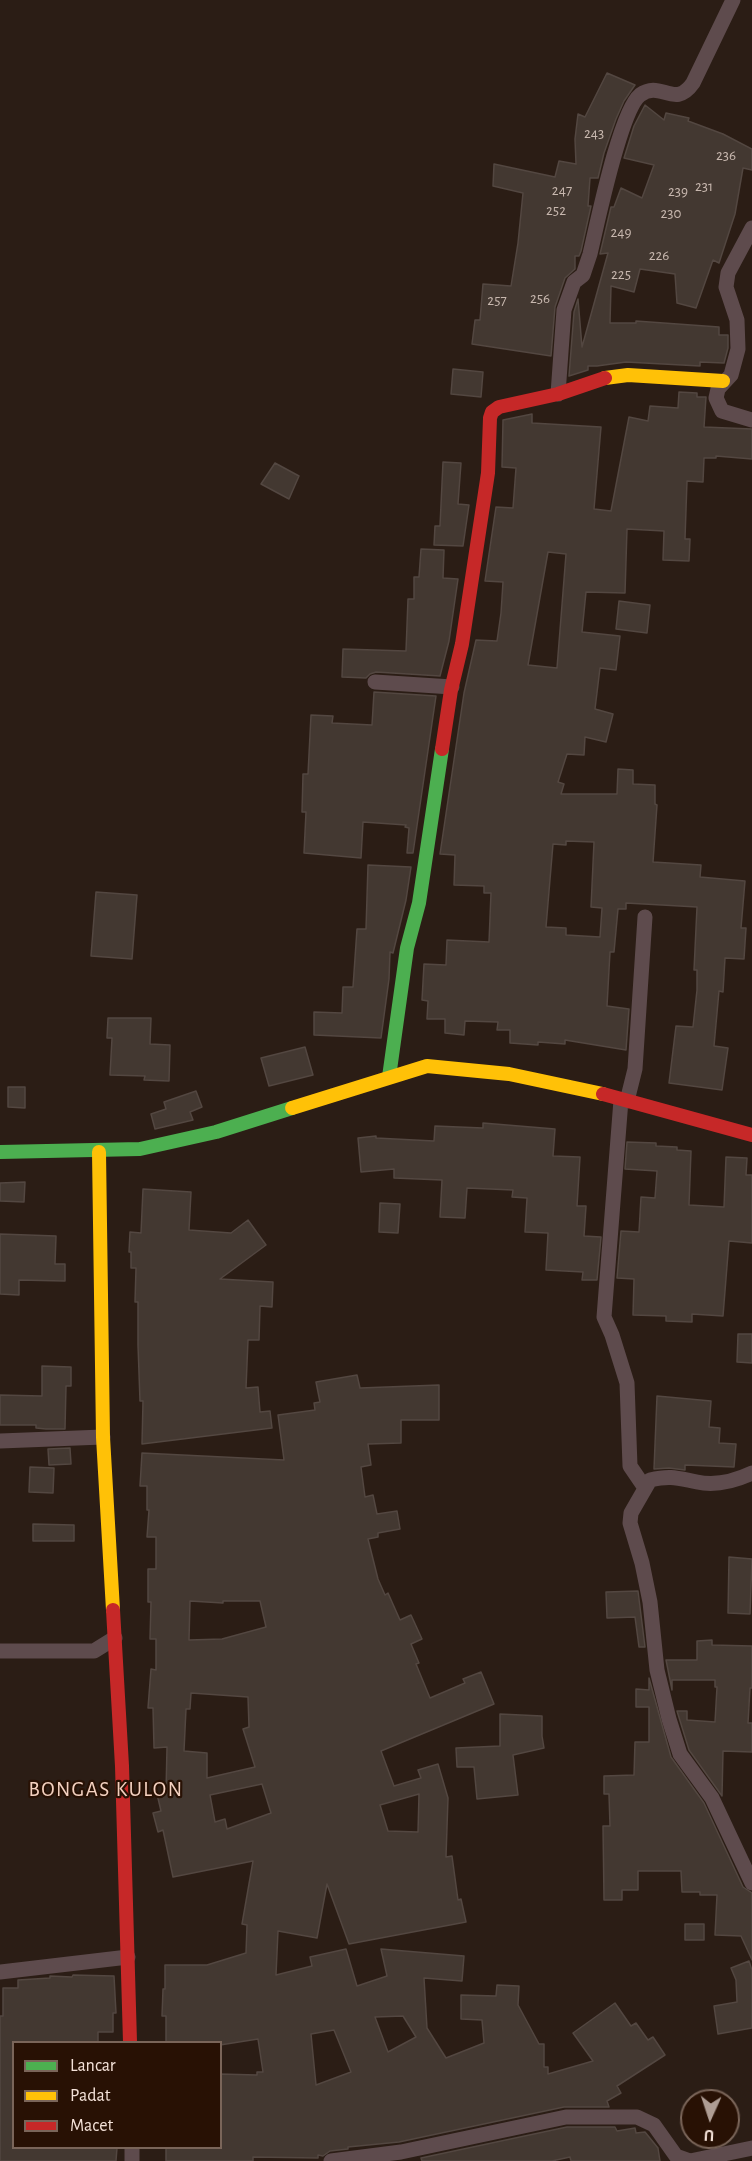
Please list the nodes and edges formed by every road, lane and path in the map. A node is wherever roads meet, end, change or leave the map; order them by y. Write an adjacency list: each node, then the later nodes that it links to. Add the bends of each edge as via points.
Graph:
1 (733, 0): 4 (street, via 687,92 677,96 646,91 633,102 583,275 574,282 566,301)
2 (752, 228): 3 (street, via 728,273 726,287 737,320 738,349 731,375)
3 (723, 381): 4 (main road, via 628,375); 5 (street, via 716,398 722,411)
4 (558, 394): 7 (main road, via 492,412 488,473)
5 (752, 420)
6 (375, 682): 7 (street)
7 (452, 687): 9 (main road)
8 (645, 917): 10 (street, via 635,1068)
9 (389, 1077): 10 (main road, via 426,1066 463,1067 511,1074); 13 (main road, via 216,1132 140,1149)
10 (624, 1101): 11 (main road); 17 (street, via 604,1317 627,1383 630,1466)
11 (752, 1136)
12 (0, 1152): 13 (main road)
13 (99, 1152): 14 (main road)
14 (103, 1437): 15 (street); 18 (main road)
15 (0, 1440)
16 (752, 1473): 17 (street, via 720,1483 666,1476 650,1480)
17 (645, 1488): 20 (street, via 630,1514 630,1523 648,1592 657,1670 669,1719 680,1754 712,1798)
18 (116, 1638): 19 (street, via 94,1652); 21 (main road)
19 (0, 1651)
20 (752, 1883)
21 (128, 1957): 22 (street); 23 (main road)
22 (0, 1972)
23 (130, 2041)
24 (752, 2148): 25 (street, via 700,2160)
25 (673, 2159): 26 (street, via 654,2125 628,2115 566,2117 402,2151)
26 (332, 2161)

